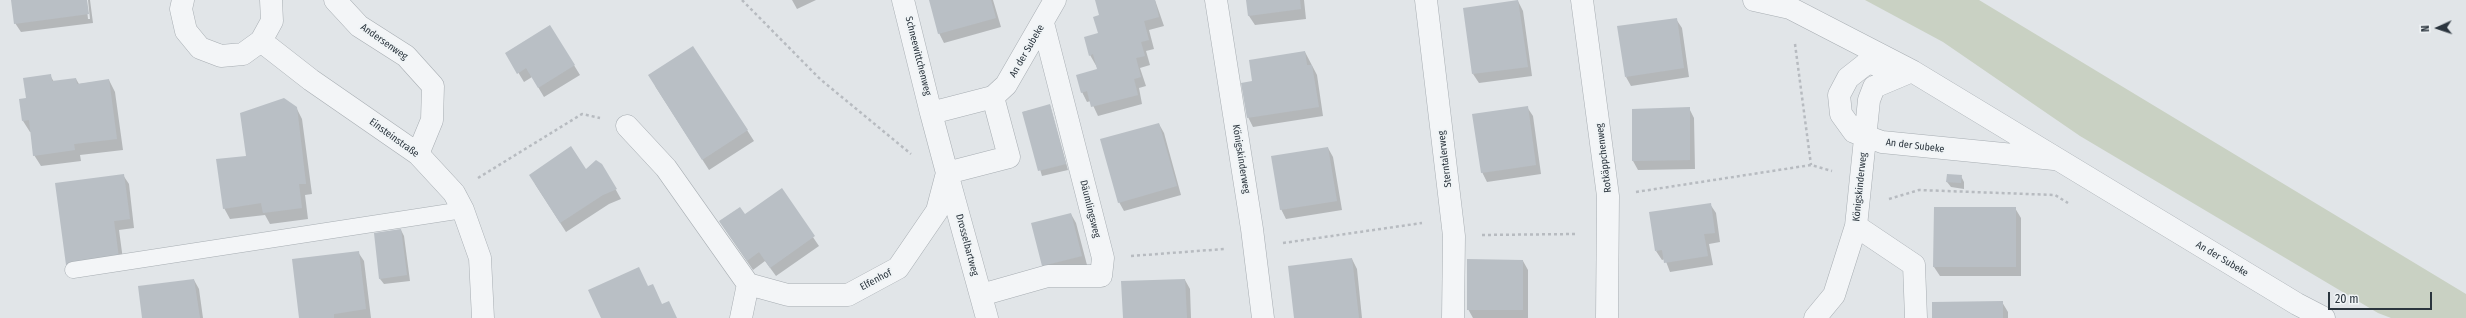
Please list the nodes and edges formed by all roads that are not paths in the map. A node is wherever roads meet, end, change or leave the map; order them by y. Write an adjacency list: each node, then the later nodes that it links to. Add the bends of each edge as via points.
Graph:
1 (183, 0): 11 (street, via 181,9 186,31 200,48 228,56 243,54)
2 (271, 0): 11 (street, via 272,21)
3 (335, 0): 17 (street, Andersenweg, via 359,26 406,56 433,86 432,120)
4 (903, 0): 14 (street, Schneewittchenweg)
5 (1055, 0): 10 (street, An der Subeke)
6 (1216, 0): 28 (street, Königskinderweg, via 1252,229)
7 (1426, 0): 29 (street, Sterntalerweg, via 1454,236)
8 (1582, 0): 30 (street, Rotkäppchenweg, via 1608,196)
9 (1754, 0): 12 (street, An der Subeke, via 1790,8)
10 (1043, 23): 13 (street, An der Subeke, via 1006,85); 24 (street, Däumlingsweg, via 1103,258 1101,276 1048,276)
11 (261, 41): 17 (street, Einsteinstraße, via 311,80)
12 (1912, 71): 16 (street, Königskinderweg, via 1874,87 1869,100); 16 (street, An der Subeke, via 1867,63 1848,78 1839,95 1840,114 1854,132); 18 (street, An der Subeke)
13 (993, 97): 14 (street); 19 (street, via 1009,157)
14 (931, 113): 19 (street)
15 (627, 126): 23 (street, via 666,168)
16 (1865, 136): 18 (street, An der Subeke, via 1882,142); 21 (street, Königskinderweg)
17 (418, 154): 20 (street, Einsteinstraße)
18 (2060, 160): 33 (street, An der Subeke)
19 (946, 173): 23 (street, Elfenhof, via 937,211 898,268 848,295 788,295); 24 (street, Drosselbartweg)
20 (458, 202): 22 (lane); 25 (street, Einsteinstraße, via 480,258)
21 (1857, 217): 31 (street, Königskinderweg, via 1834,295); 32 (street, via 1914,265)
22 (73, 270)
23 (748, 284): 26 (street)
24 (981, 295): 27 (street, Drosselbartweg)
25 (483, 318)
26 (741, 318)
27 (987, 318)
28 (1263, 318)
29 (1453, 318)
30 (1607, 318)
31 (1815, 318)
32 (1916, 318)
33 (2324, 318)

